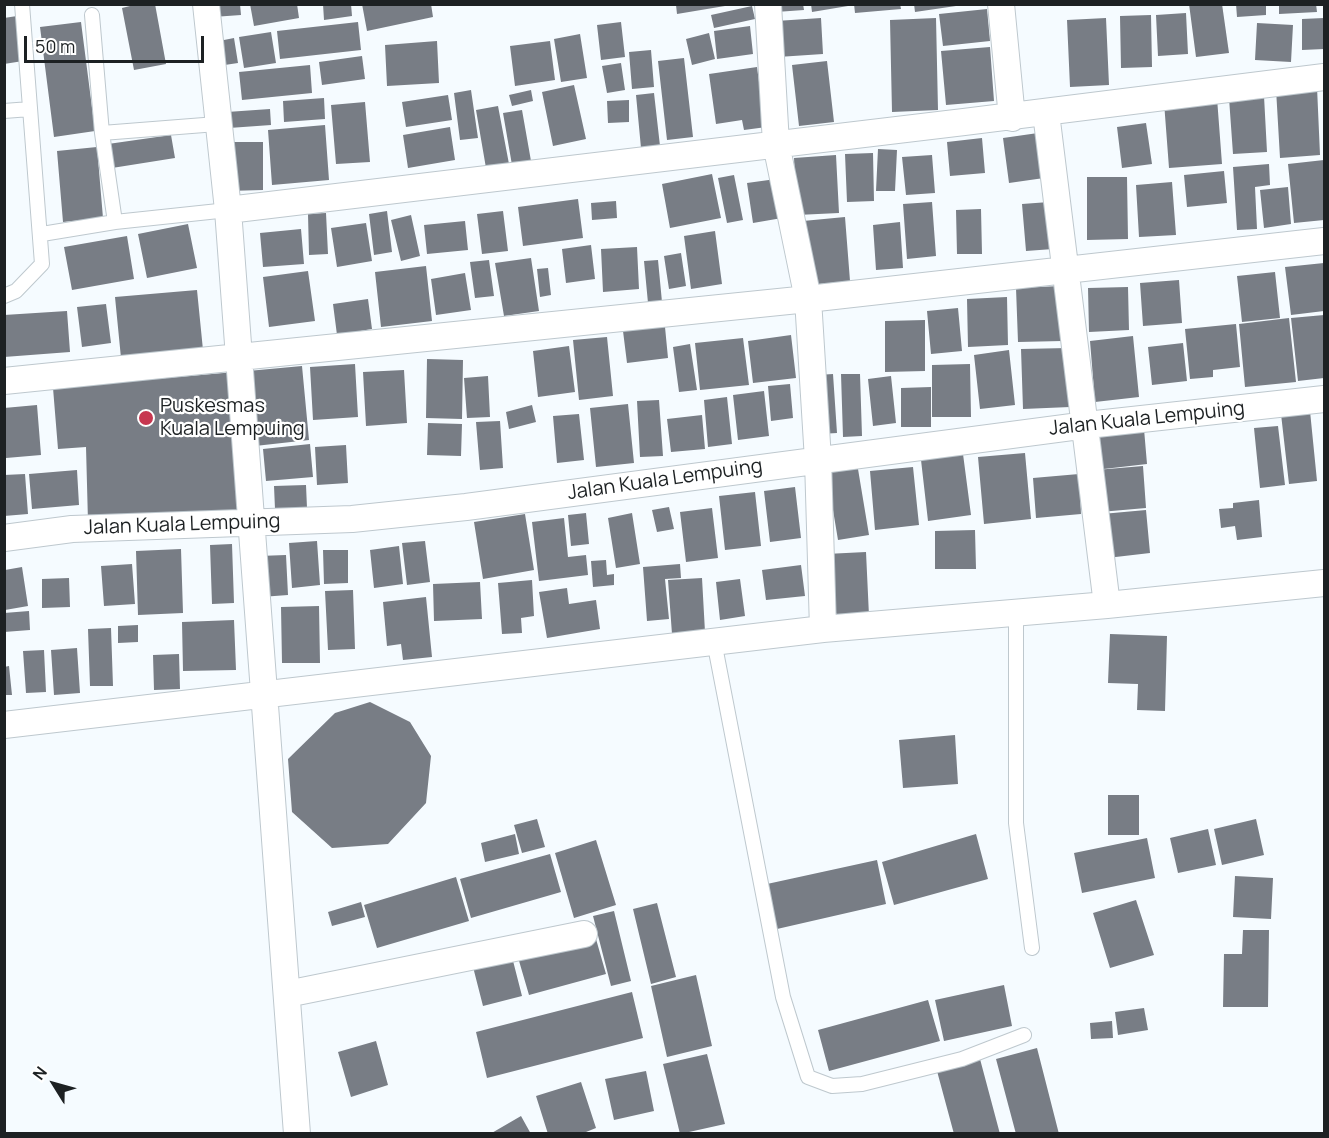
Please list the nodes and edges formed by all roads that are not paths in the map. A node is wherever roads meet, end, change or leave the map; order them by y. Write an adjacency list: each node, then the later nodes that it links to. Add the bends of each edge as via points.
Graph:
1 (22, 4): 7 (lane)
2 (206, 4): 11 (street)
3 (768, 4): 13 (street)
4 (1001, 4): 10 (street)
5 (92, 15): 12 (lane)
6 (1324, 77): 9 (street)
7 (30, 109): 8 (lane); 16 (lane)
8 (4, 111)
9 (1046, 113): 10 (street); 18 (street)
10 (1012, 118): 13 (street)
11 (218, 124): 12 (lane); 14 (street)
12 (102, 134): 15 (lane)
13 (776, 144): 14 (street); 20 (street)
14 (228, 210): 15 (lane); 21 (street)
15 (115, 222): 16 (lane)
16 (42, 234): 19 (lane, via 42,264 16,291)
17 (1324, 241): 18 (street)
18 (1066, 270): 20 (street); 24 (street)
19 (4, 296)
20 (808, 299): 21 (street); 25 (street)
21 (239, 359): 22 (street); 26 (street)
22 (4, 381)
23 (1324, 399): 24 (street, Jalan Kuala Lempuing)
24 (1087, 424): 25 (street, Jalan Kuala Lempuing); 29 (street)
25 (818, 460): 26 (street, Jalan Kuala Lempuing, via 466,507 352,519); 31 (street)
26 (250, 523): 27 (street, Jalan Kuala Lempuing, via 72,529); 33 (street)
27 (4, 538)
28 (1324, 583): 29 (street)
29 (1107, 605): 30 (street)
30 (1016, 612): 31 (street); 36 (lane, via 1016,822)
31 (823, 629): 32 (street)
32 (714, 641): 33 (street); 38 (lane, via 783,997 808,1077 832,1086 862,1084 962,1059)
33 (264, 694): 34 (street); 37 (street)
34 (4, 725)
35 (584, 934): 37 (street)
36 (1032, 948)
37 (286, 994): 39 (street)
38 (1024, 1035)
39 (297, 1134)

